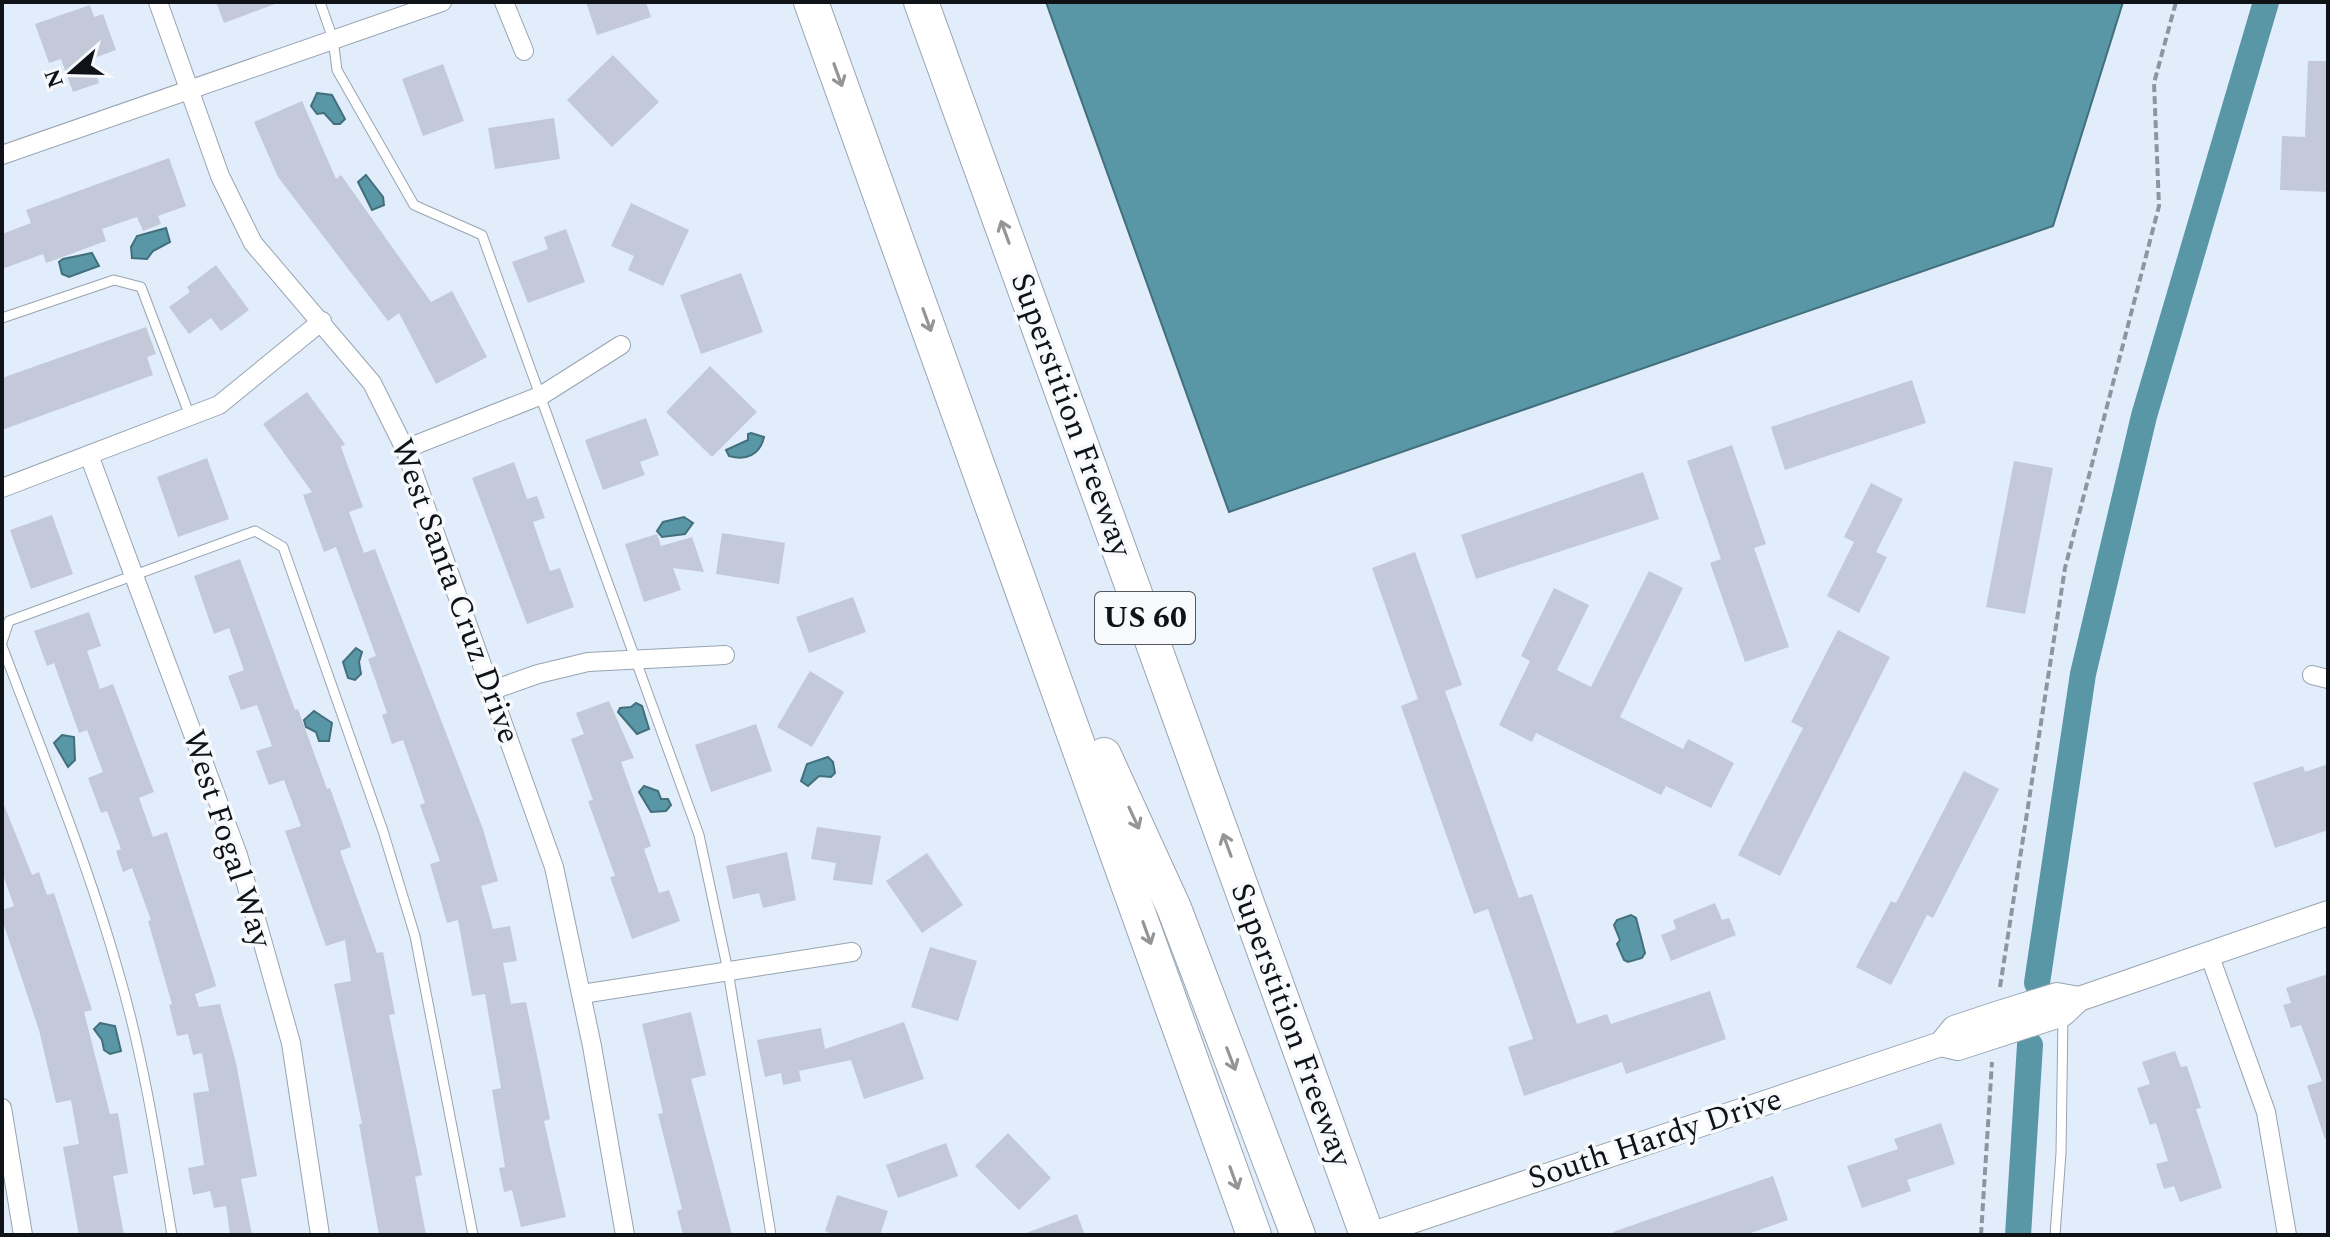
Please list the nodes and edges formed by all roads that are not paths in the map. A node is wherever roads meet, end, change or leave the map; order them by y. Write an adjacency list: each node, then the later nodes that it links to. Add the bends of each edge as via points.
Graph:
1 (158, 2): 9 (street, West Santa Cruz Drive)
2 (320, 2): 7 (lane)
3 (442, 2): 7 (street)
4 (504, 2): 8 (street)
5 (811, 2): 19 (highway, US 60, one-way to 19)
6 (921, 2): 40 (highway, Superstition Freeway / US 60, one-way to 6)
7 (333, 39): 9 (street); 14 (lane, via 337,70 414,205 482,235)
8 (524, 51)
9 (189, 88): 10 (street); 12 (street, West Santa Cruz Drive, via 220,176 253,243)
10 (2, 155)
11 (2, 318): 15 (lane, via 114,280 141,287)
12 (322, 321): 15 (street, via 219,405); 16 (street, West Santa Cruz Drive, via 372,383)
13 (621, 345): 14 (street)
14 (542, 395): 16 (street); 23 (lane)
15 (190, 416): 17 (street)
16 (405, 449): 24 (street, West Santa Cruz Drive)
17 (89, 455): 18 (street); 20 (street, West Fogal Way)
18 (2, 488)
19 (1018, 570): 38 (highway, US 60, one-way to 38); 39 (highway, one-way to 39, via 1174,908)
20 (134, 575): 21 (lane, via 9,621); 34 (street, West Fogal Way, via 238,855 291,1043); 35 (lane, via 255,531 283,547 415,936)
21 (2, 644): 33 (lane, via 117,967)
22 (725, 655): 23 (street)
23 (637, 660): 24 (street, via 588,662); 28 (lane, via 699,835)
24 (493, 690): 29 (street, West Santa Cruz Drive, via 554,867)
25 (2328, 913): 27 (street, South Hardy Drive)
26 (852, 952): 28 (street)
27 (2209, 954): 30 (street, South Hardy Drive); 42 (street, via 2266,1112)
28 (728, 971): 29 (street); 37 (lane)
29 (582, 994): 36 (street, West Santa Cruz Drive)
30 (2066, 1003): 40 (street, South Hardy Drive, via 2000,1025 1958,1048 1941,1044); 41 (lane)
31 (2, 1108): 32 (street)
32 (23, 1235)
33 (172, 1235)
34 (320, 1235)
35 (473, 1235)
36 (625, 1235)
37 (771, 1235)
38 (1254, 1235)
39 (1298, 1235)
40 (1368, 1235)
41 (2055, 1235)
42 (2287, 1235)

